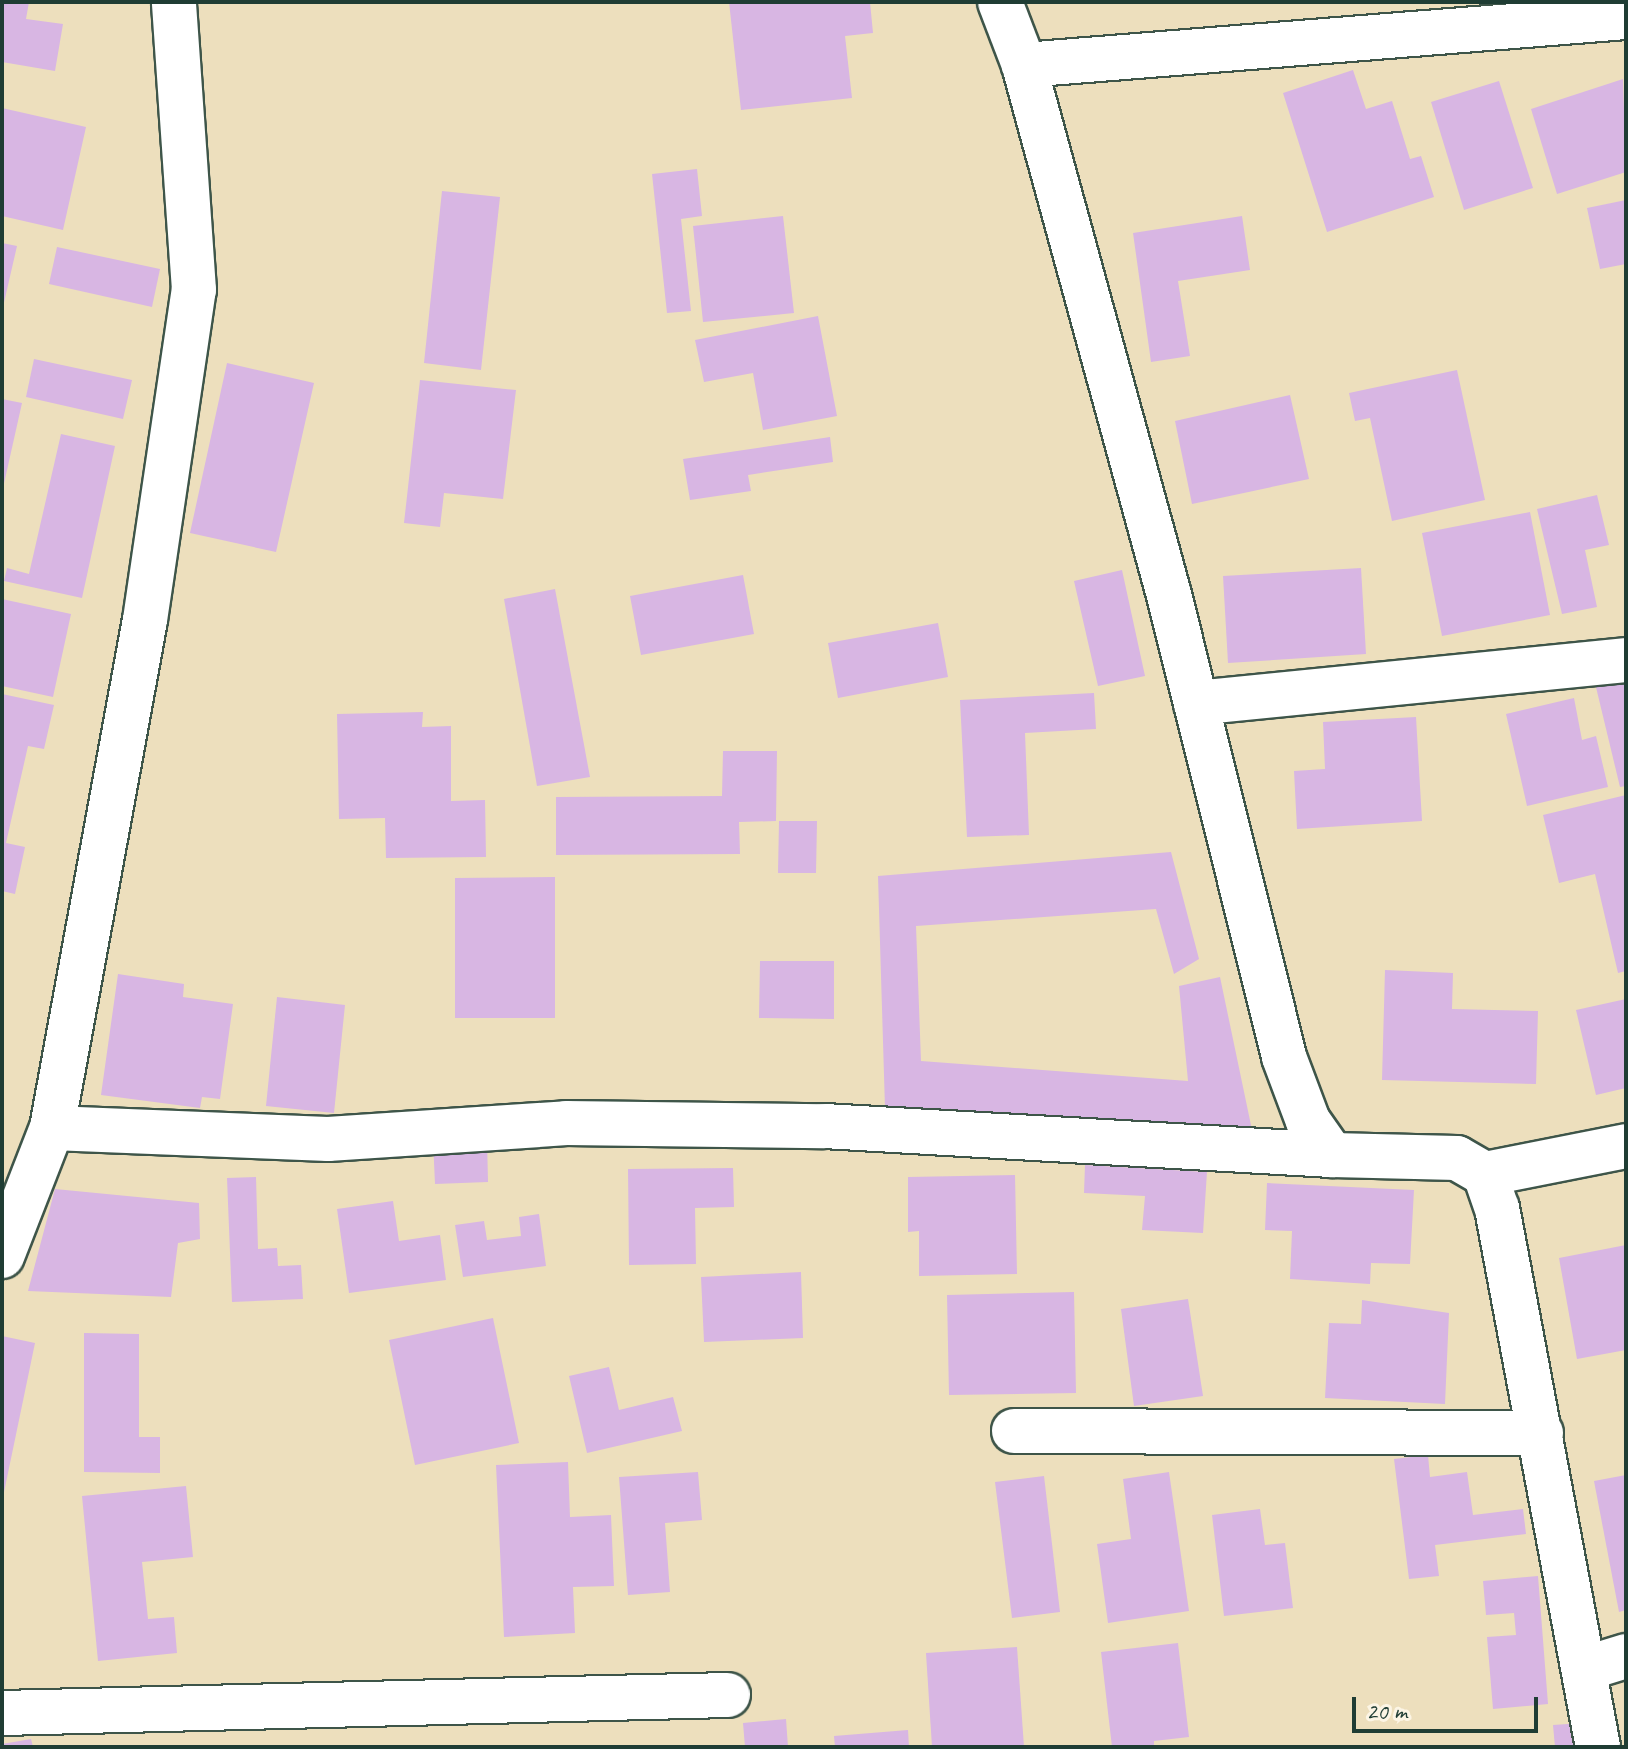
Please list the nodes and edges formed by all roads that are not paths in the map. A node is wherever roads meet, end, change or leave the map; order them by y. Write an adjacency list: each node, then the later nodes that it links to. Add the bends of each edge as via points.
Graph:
1 (174, 2): 7 (street, via 194,290 145,620)
2 (1000, 2): 4 (street)
3 (1626, 17): 4 (street)
4 (1024, 65): 6 (street)
5 (1626, 660): 6 (street)
6 (1196, 703): 9 (street, via 1284,1057 1308,1121)
7 (52, 1128): 9 (street, via 328,1139 566,1123 824,1126); 11 (street)
8 (1626, 1146): 10 (street)
9 (1332, 1155): 10 (street, via 1457,1158)
10 (1485, 1174): 13 (street)
11 (2, 1256)
12 (1014, 1431): 13 (street)
13 (1541, 1433): 14 (street)
14 (1606, 1662): 17 (street)
15 (728, 1695): 16 (street)
16 (2, 1713)
17 (1598, 1747)

